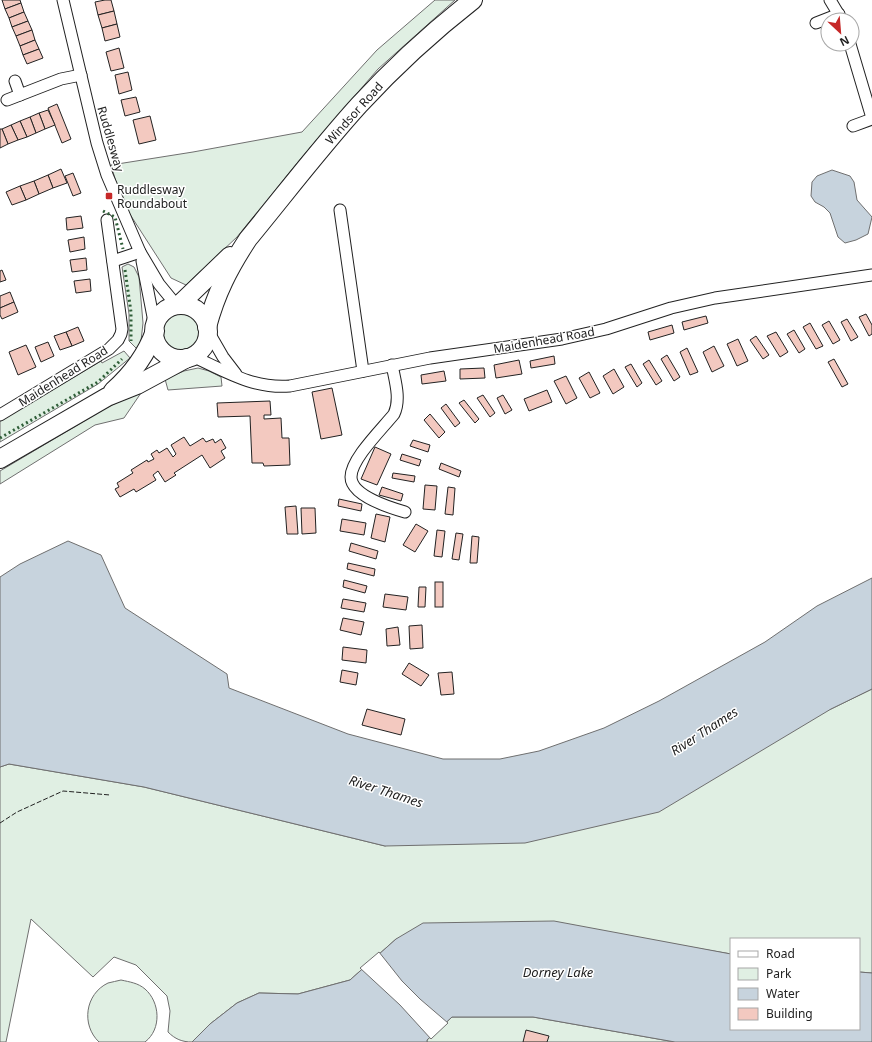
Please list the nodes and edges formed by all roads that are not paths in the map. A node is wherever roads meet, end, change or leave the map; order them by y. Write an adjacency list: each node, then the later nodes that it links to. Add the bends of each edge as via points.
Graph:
1 (63, 0): 8 (street, Ruddlesway)
2 (473, 0): 16 (main road, Windsor Road, via 409,55 365,100 316,155)
3 (830, 0): 4 (street)
4 (837, 12)
5 (820, 22): 6 (street)
6 (816, 23)
7 (852, 52): 12 (street)
8 (81, 75): 10 (street, via 61,79); 17 (street, Ruddlesway, via 101,157)
9 (15, 81): 10 (street)
10 (20, 95): 11 (street)
11 (7, 100)
12 (872, 118): 13 (street)
13 (853, 126)
14 (340, 210): 25 (street)
15 (107, 220): 18 (street, Maidenhead Road)
16 (248, 239): 20 (main road, Windsor Road); 22 (main road, Windsor Road, via 220,286)
17 (140, 252): 18 (street); 20 (street, Ruddlesway, via 159,284); 21 (street, Ruddlesway)
18 (113, 261): 28 (street, Maidenhead Road, via 122,329 118,340 102,353)
19 (872, 275): 24 (street, Maidenhead Road, via 693,303 606,329 562,339)
20 (178, 305): 21 (main road, via 163,313); 22 (main road, via 198,311 204,317)
21 (155, 329): 23 (main road, via 158,345 164,352 172,357); 27 (main road, via 147,351 137,366)
22 (208, 329): 23 (main road, via 204,346); 26 (street, via 228,364)
23 (190, 357): 26 (street, Maidenhead Road); 27 (main road, via 137,385)
24 (392, 365): 25 (street, Maidenhead Road); 30 (street, via 397,397 396,409 362,454 351,478 355,487 366,496 387,507)
25 (363, 371): 26 (street, Maidenhead Road, via 280,387 253,383)
26 (239, 377)
27 (106, 397): 29 (main road)
28 (0, 415)
29 (0, 458)
30 (405, 512)

